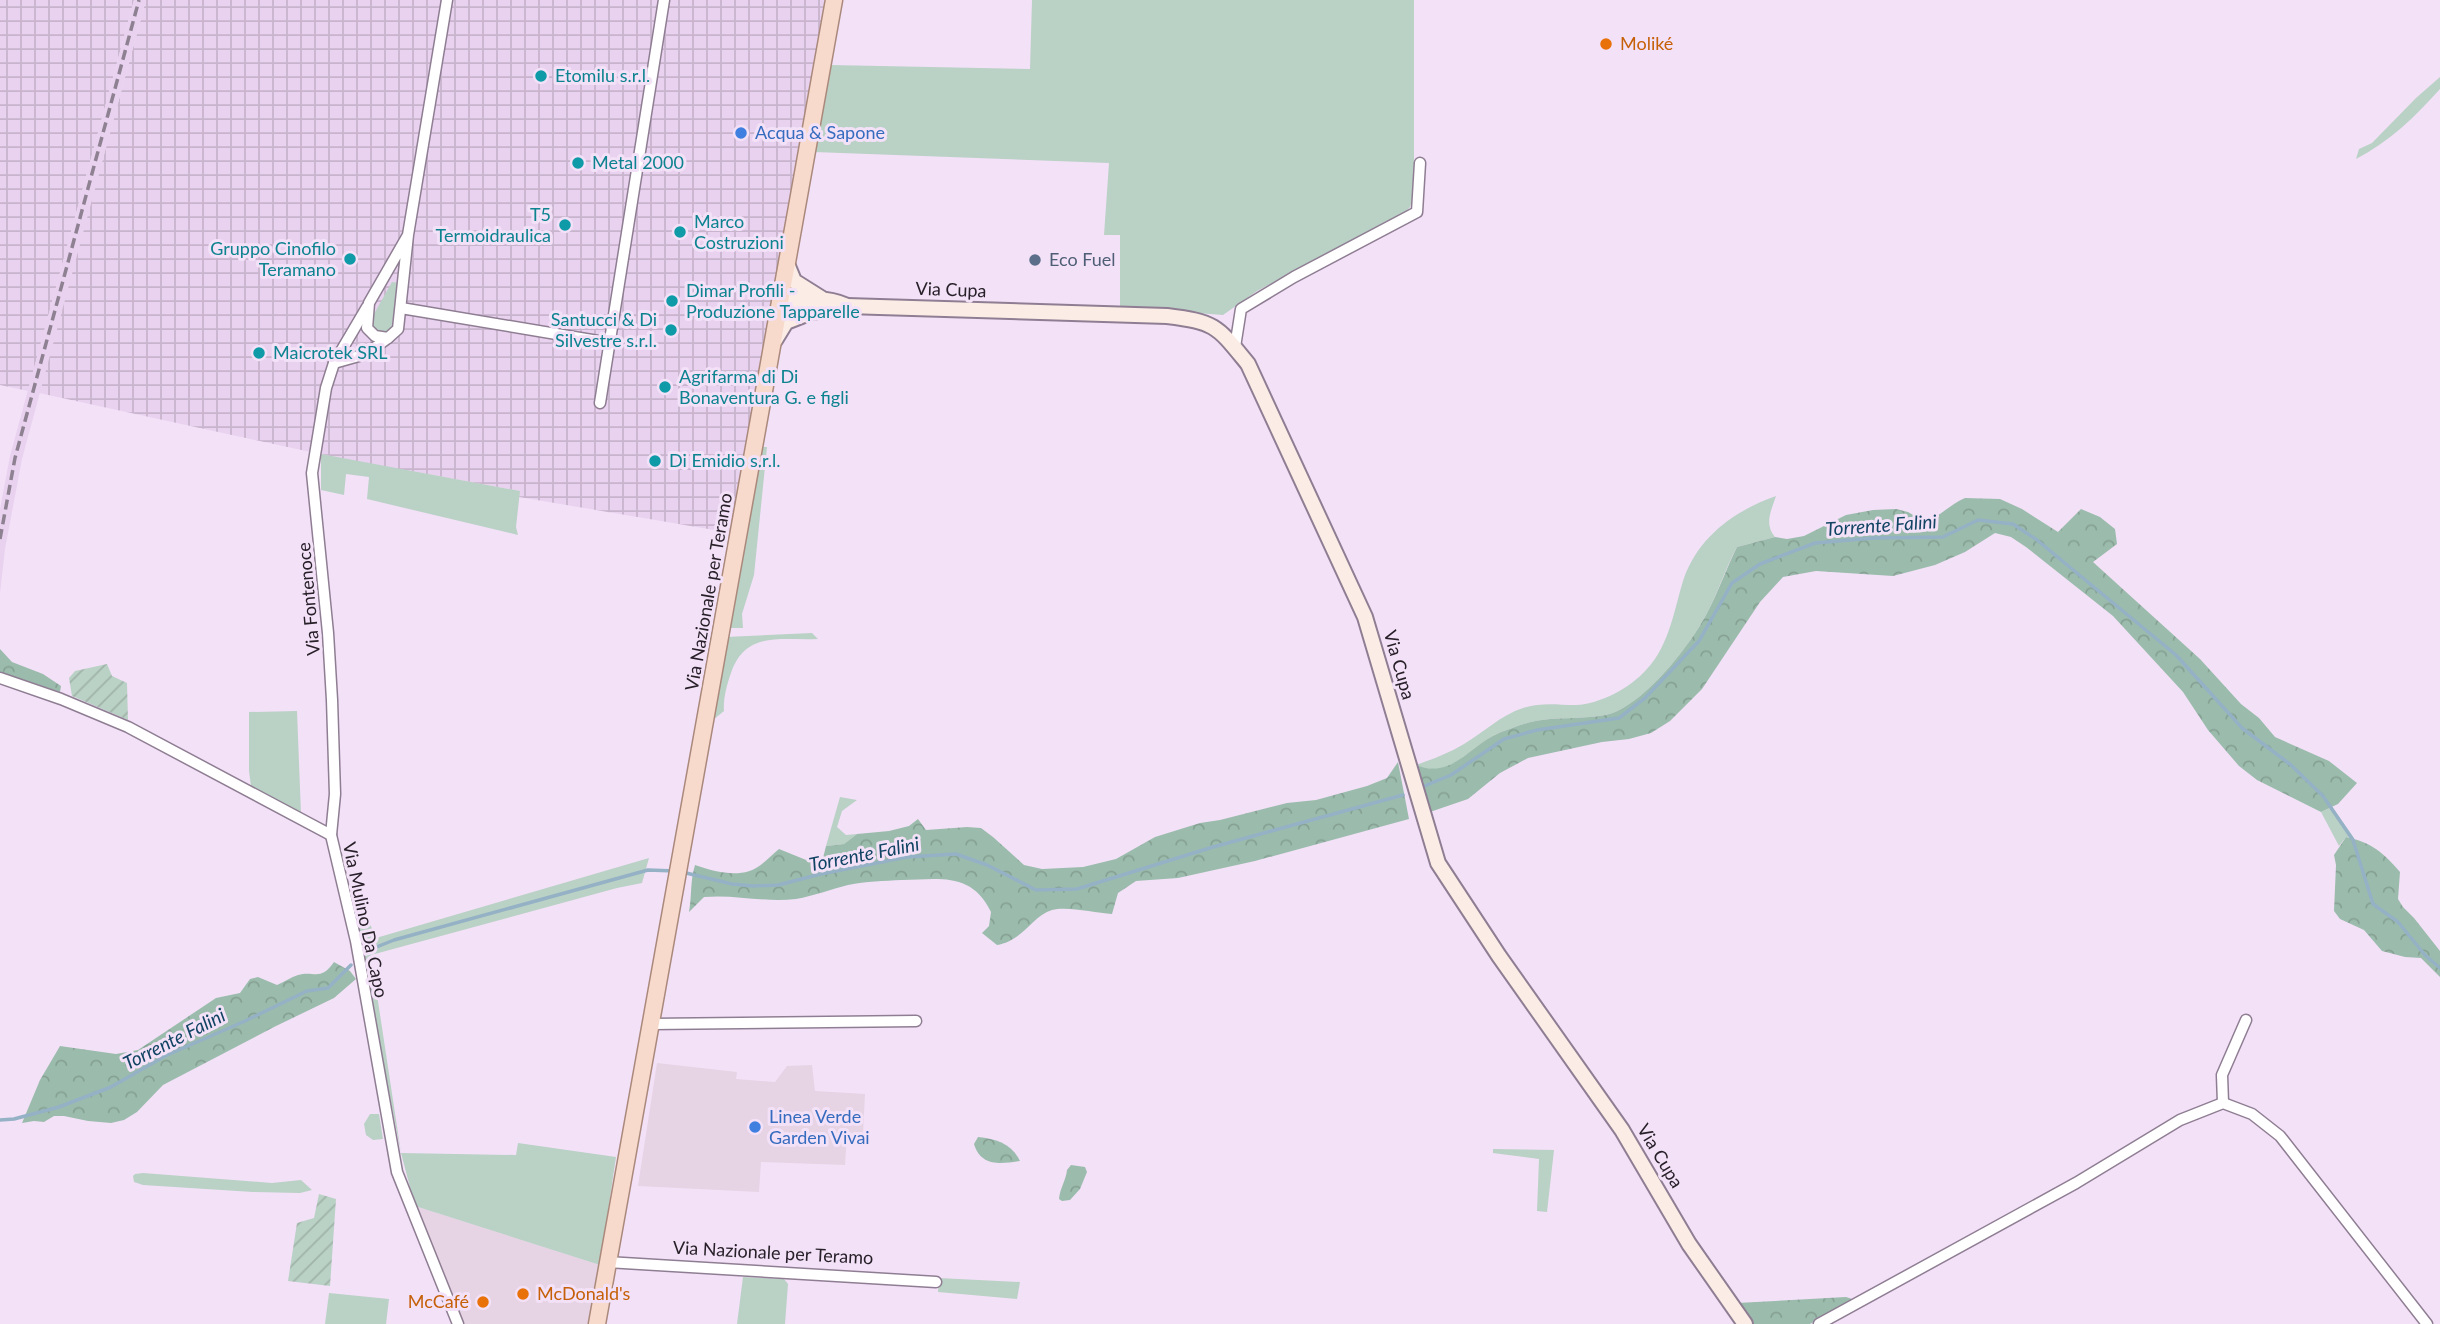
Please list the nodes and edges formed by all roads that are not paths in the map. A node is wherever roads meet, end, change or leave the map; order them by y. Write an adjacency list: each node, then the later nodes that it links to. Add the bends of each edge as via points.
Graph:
1 (447, 0): 5 (street, Via Fontenoce)
2 (664, 0): 12 (street)
3 (834, 0): 6 (main road, Via Nazionale per Teramo)
4 (1420, 163): 13 (street, via 1417,212 1241,309)
5 (408, 235): 7 (street, Via Fontenoce); 10 (street, Via Fontenoce)
6 (787, 264): 8 (main road, Via Nazionale per Teramo); 9 (street, Via Cupa, via 794,281)
7 (369, 303): 11 (street, via 367,328 375,336); 15 (street, Via Fontenoce)
8 (780, 303): 9 (street, Via Cupa, via 789,298); 14 (main road, Via Nazionale per Teramo)
9 (819, 305): 13 (street, Via Cupa, via 838,301 846,306 1167,316 1215,326); 14 (street, via 786,322)
10 (401, 308): 11 (street, Via Fontenoce, via 398,329); 12 (street)
11 (388, 338): 15 (street, via 366,354)
12 (610, 343): 16 (street)
13 (1234, 347): 27 (street, Via Cupa, via 1248,364 1365,617 1437,863 1622,1130 1689,1244)
14 (772, 348): 21 (main road, Via Nazionale per Teramo)
15 (334, 363): 18 (street, Via Fontenoce, via 312,473 332,700 335,794)
16 (600, 403)
17 (0, 678): 18 (street, Via Mulino Da Capo, via 128,727)
18 (331, 835): 25 (street, Via Mulino Da Capo, via 356,941 397,1172)
19 (2246, 1020): 22 (street, via 2222,1075)
20 (916, 1021): 21 (street)
21 (651, 1024): 23 (main road, Via Nazionale per Teramo)
22 (2223, 1103): 28 (street, via 2180,1120 2076,1183); 29 (street, via 2252,1114 2280,1136)
23 (607, 1262): 24 (street, Via Nazionale per Teramo); 26 (main road, Via Nazionale per Teramo)
24 (936, 1282)
25 (458, 1324)
26 (597, 1324)
27 (1745, 1324)
28 (1819, 1324)
29 (2427, 1324)

